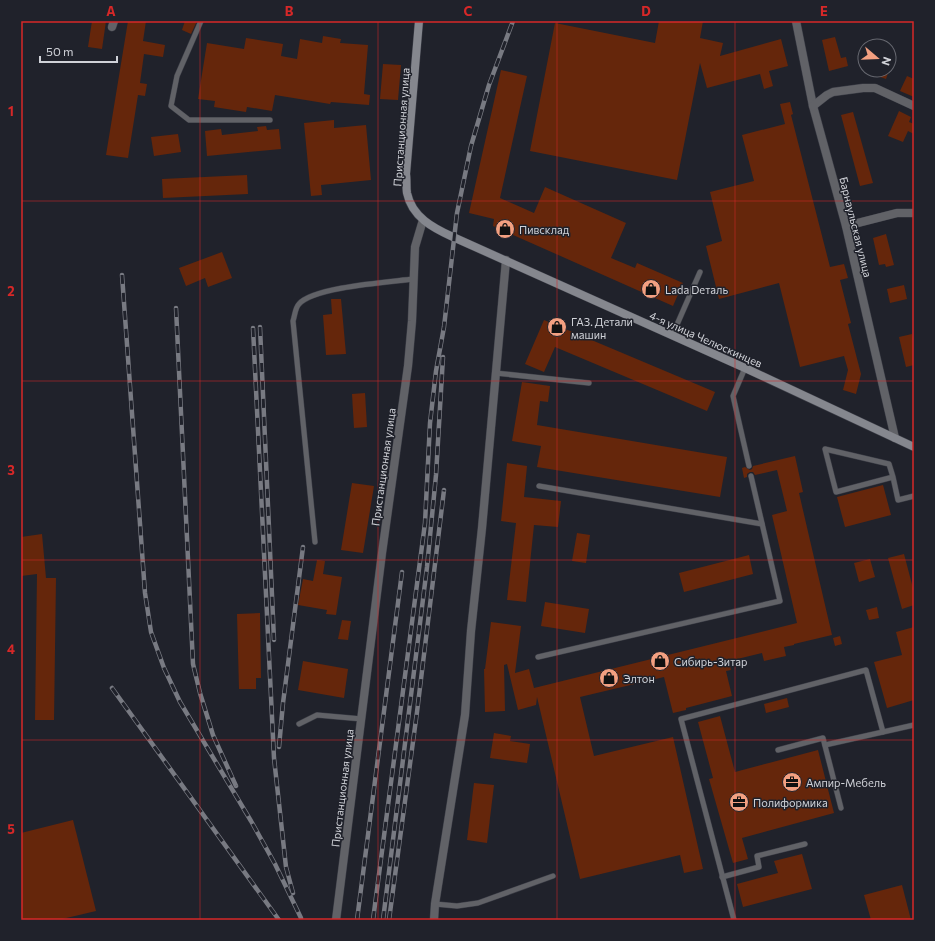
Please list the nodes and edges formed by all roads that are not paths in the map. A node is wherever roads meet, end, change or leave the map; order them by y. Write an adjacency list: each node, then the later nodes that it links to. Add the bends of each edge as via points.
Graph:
1 (201, 21): 6 (lane, via 177,76 171,106 189,120)
2 (420, 21): 8 (main road, Пристанционная улица, via 406,174 407,194 414,210)
3 (796, 21): 4 (street, Барнаульская улица)
4 (813, 106): 5 (street, via 833,92 875,88); 9 (street, Барнаульская улица)
5 (914, 106)
6 (270, 120)
7 (914, 213): 9 (street, via 897,213)
8 (423, 220): 10 (main road, 4-я улица Челюскинцев, via 449,235); 12 (street, Пристанционная улица, via 415,247)
9 (846, 226): 17 (street, Барнаульская улица)
10 (506, 260): 13 (main road, 4-я улица Челюскинцев); 15 (street)
11 (700, 272): 13 (lane)
12 (413, 279): 25 (lane, via 330,290 307,298 295,311); 27 (street, Пристанционная улица, via 408,366)
13 (672, 336): 14 (main road, 4-я улица Челюскинцев)
14 (745, 368): 17 (main road, 4-я улица Челюскинцев); 19 (lane, via 733,396)
15 (495, 373): 16 (lane); 37 (street, via 465,715)
16 (589, 383)
17 (895, 438): 18 (main road, 4-я улица Челюскинцев)
18 (914, 447)
19 (749, 466)
20 (752, 476): 24 (lane)
21 (892, 478): 21 (lane, via 889,464 825,449 836,492); 23 (lane, via 898,500)
22 (539, 486): 24 (lane)
23 (914, 496)
24 (762, 524): 26 (lane, via 780,601)
25 (315, 542)
26 (538, 658)
27 (362, 719): 28 (lane, via 317,715); 38 (street, Пристанционная улица)
28 (299, 724)
29 (914, 725): 30 (lane)
30 (882, 732): 31 (lane); 36 (lane, via 866,670 681,719)
31 (825, 745): 32 (lane, via 823,738); 33 (lane)
32 (778, 750)
33 (841, 808)
34 (805, 844): 36 (lane, via 757,856 759,867)
35 (553, 876): 37 (lane, via 478,903 457,906)
36 (722, 876): 40 (lane)
37 (435, 904): 39 (street)
38 (336, 920)
39 (434, 920)
40 (734, 920)

